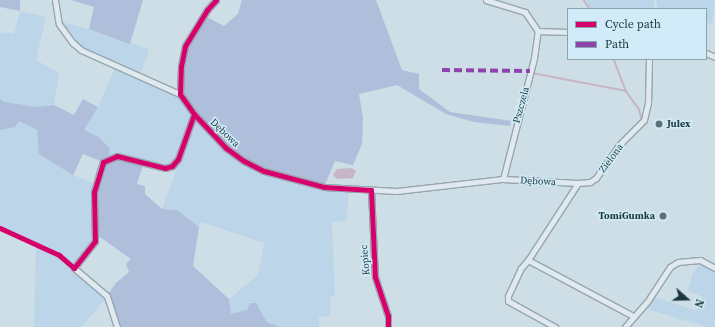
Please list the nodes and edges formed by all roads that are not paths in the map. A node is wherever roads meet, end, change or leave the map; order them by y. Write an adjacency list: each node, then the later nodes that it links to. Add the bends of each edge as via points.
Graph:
1 (55, 0): 7 (street, via 59,24 81,50)
2 (216, 0): 7 (street, via 185,46)
3 (486, 0): 4 (street, via 525,12)
4 (538, 32): 5 (street); 9 (street, Pszczela, via 534,58)
5 (567, 32)
6 (649, 60): 10 (street, Zielona, via 648,103 644,120 619,145 596,178 590,182)
7 (180, 94): 8 (street, Dębowa)
8 (194, 114): 11 (street, Dębowa, via 226,148 264,171 324,187); 15 (street, via 178,159 172,166 165,168 117,156 103,162 93,203 95,241 74,268 107,296)
9 (503, 179): 10 (street, Dębowa); 11 (street, Dębowa, via 397,191)
10 (578, 183): 12 (street)
11 (371, 190): 16 (street, Kopiec, via 375,277 388,316)
12 (528, 260): 14 (street); 17 (street, via 521,268 508,301)
13 (715, 268): 14 (street, via 700,260 678,262 670,266 647,302)
14 (634, 316): 18 (street)
15 (117, 327)
16 (388, 327)
17 (555, 327)
18 (625, 327)

